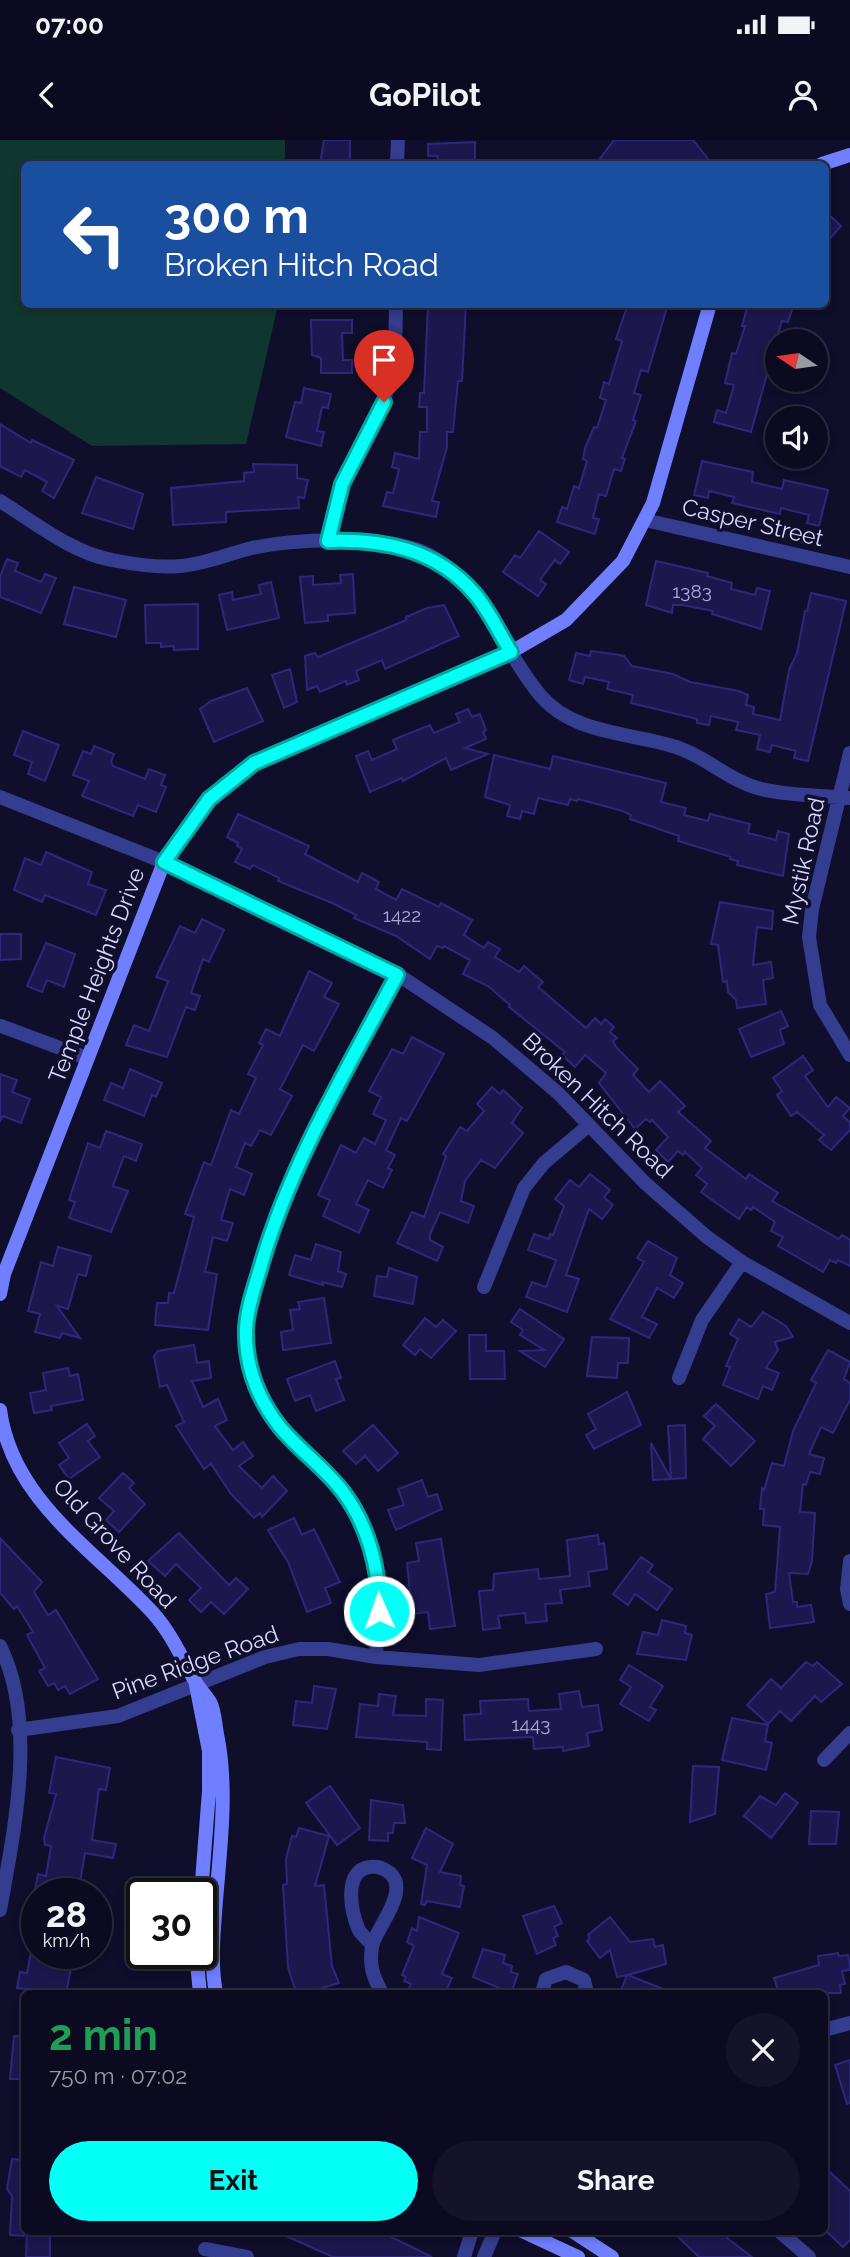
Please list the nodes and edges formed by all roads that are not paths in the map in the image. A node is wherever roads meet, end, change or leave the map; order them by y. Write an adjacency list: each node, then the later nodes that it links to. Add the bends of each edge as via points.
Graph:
1 (398, 140): 3 (street)
2 (850, 155): 4 (street)
3 (397, 161)
4 (829, 162)
5 (396, 308): 9 (street, via 395,354 384,402 342,484)
6 (709, 308): 8 (street, Temple Heights Drive)
7 (0, 501): 9 (street, via 69,543 109,560 176,567 253,548)
8 (645, 520): 10 (street, Casper Street); 11 (street, Temple Heights Drive, via 623,561 566,620)
9 (328, 541): 11 (street, via 360,540 416,550 456,574 475,594)
10 (850, 568)
11 (511, 652): 14 (street, via 541,697 580,725 676,747 757,788); 15 (street, Temple Heights Drive, via 254,763 209,799)
12 (850, 753): 14 (street, Mystik Road)
13 (0, 797): 15 (street, Broken Hitch Road)
14 (845, 797): 18 (street, Mystik Road, via 812,909 809,937 820,1005)
15 (164, 862): 16 (street, Broken Hitch Road); 19 (street, Temple Heights Drive)
16 (397, 975): 20 (street, Broken Hitch Road, via 493,1038); 32 (street, via 292,1175 271,1232 246,1330 250,1374 266,1408 356,1511 380,1589)
17 (1, 1026): 19 (street)
18 (850, 1055)
19 (87, 1058): 22 (street, Temple Heights Drive)
20 (589, 1125): 21 (street, Broken Hitch Road, via 645,1183); 23 (street, via 544,1163 524,1188)
21 (742, 1262): 25 (street, Broken Hitch Road); 26 (street, via 702,1320)
22 (2, 1273): 24 (street, Temple Heights Drive)
23 (484, 1287)
24 (0, 1294)
25 (850, 1323)
26 (679, 1378)
27 (0, 1410): 33 (street, Old Grove Road, via 14,1458 47,1510 155,1615)
28 (850, 1561): 29 (street)
29 (850, 1604)
30 (0, 1646): 34 (street, via 15,1694)
31 (596, 1649): 32 (street, Pine Ridge Road, via 480,1665)
32 (376, 1657): 33 (street, Pine Ridge Road, via 299,1649)
33 (196, 1684): 34 (street, Pine Ridge Road, via 118,1716); 37 (street, Old Grove Road, via 209,1751); 42 (street, Old Grove Road, via 211,1703 221,1753)
34 (18, 1730): 38 (street, via 21,1793)
35 (850, 1733): 36 (street)
36 (824, 1760)
37 (202, 1878)
38 (0, 1910)
39 (372, 1944): 39 (street, via 385,1926 397,1888 394,1877 374,1866 365,1867 351,1888 358,1930); 43 (street, via 371,1973)
40 (198, 1969): 41 (street)
41 (200, 1990)
42 (215, 1990)
43 (380, 1990)
44 (543, 1990): 45 (street, via 546,1979 566,1972 584,1980)
45 (586, 1990)
46 (850, 2023): 47 (street)
47 (828, 2029)
48 (471, 2235): 55 (street)
49 (493, 2235): 56 (street)
50 (531, 2235): 57 (street)
51 (578, 2235): 58 (street)
52 (784, 2235): 59 (street)
53 (205, 2249): 54 (street)
54 (247, 2257)
55 (464, 2257)
56 (484, 2257)
57 (578, 2257)
58 (612, 2257)
59 (809, 2257)

